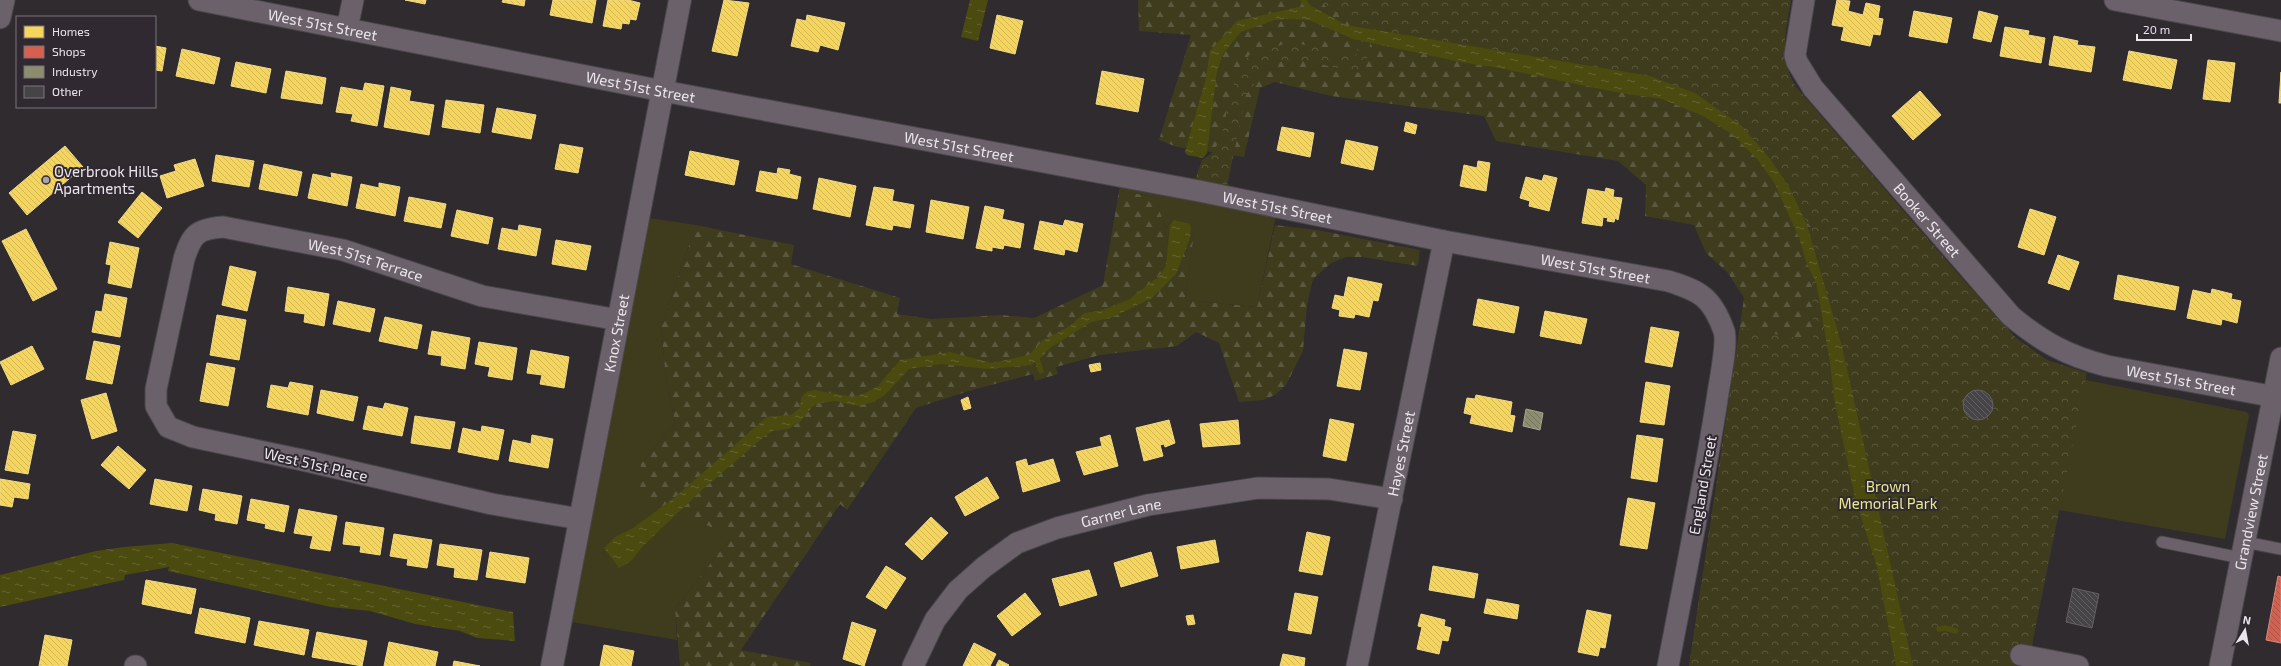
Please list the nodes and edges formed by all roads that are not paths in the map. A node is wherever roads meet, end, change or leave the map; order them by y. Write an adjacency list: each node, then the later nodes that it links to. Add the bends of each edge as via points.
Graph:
1 (4, 0): 7 (street)
2 (199, 0): 8 (street, West 51st Street)
3 (353, 0): 8 (street)
4 (680, 0): 10 (street, Knox Street)
5 (1804, 0): 16 (street, Booker Street, via 1795,55 1813,88 2011,316 2034,336)
6 (2115, 0): 9 (street)
7 (0, 18)
8 (347, 29): 10 (street, West 51st Street)
9 (2281, 31)
10 (663, 91): 11 (street, West 51st Street, via 1199,191); 14 (street, Knox Street)
11 (1444, 241): 12 (street, West 51st Street, via 1668,281 1696,290); 18 (street, Hayes Street)
12 (1713, 306): 27 (street, England Street, via 1724,332 1723,362)
13 (171, 316): 14 (street, West 51st Terrace, via 189,244 196,233 206,228 223,227 343,250 482,296); 19 (street, West 51st Place, via 156,388 156,406 168,427 193,437 378,479 492,504)
14 (619, 320): 19 (street, Knox Street)
15 (2281, 358): 17 (street, Grandview Street)
16 (2082, 359): 17 (street, West 51st Street)
17 (2277, 397): 22 (street, Grandview Street)
18 (1392, 499): 25 (street, Garner Lane, via 1330,489 1258,488 1148,505 1057,528 1017,543 958,590 935,620); 26 (street, Hayes Street)
19 (580, 519): 24 (street, Knox Street)
20 (2162, 542): 22 (lane, via 2202,550)
21 (2281, 549): 22 (lane)
22 (2243, 550): 29 (street, Grandview Street)
23 (2021, 655): 28 (street)
24 (552, 666)
25 (913, 666)
26 (1357, 666)
27 (1668, 666)
28 (2078, 666)
29 (2220, 666)

